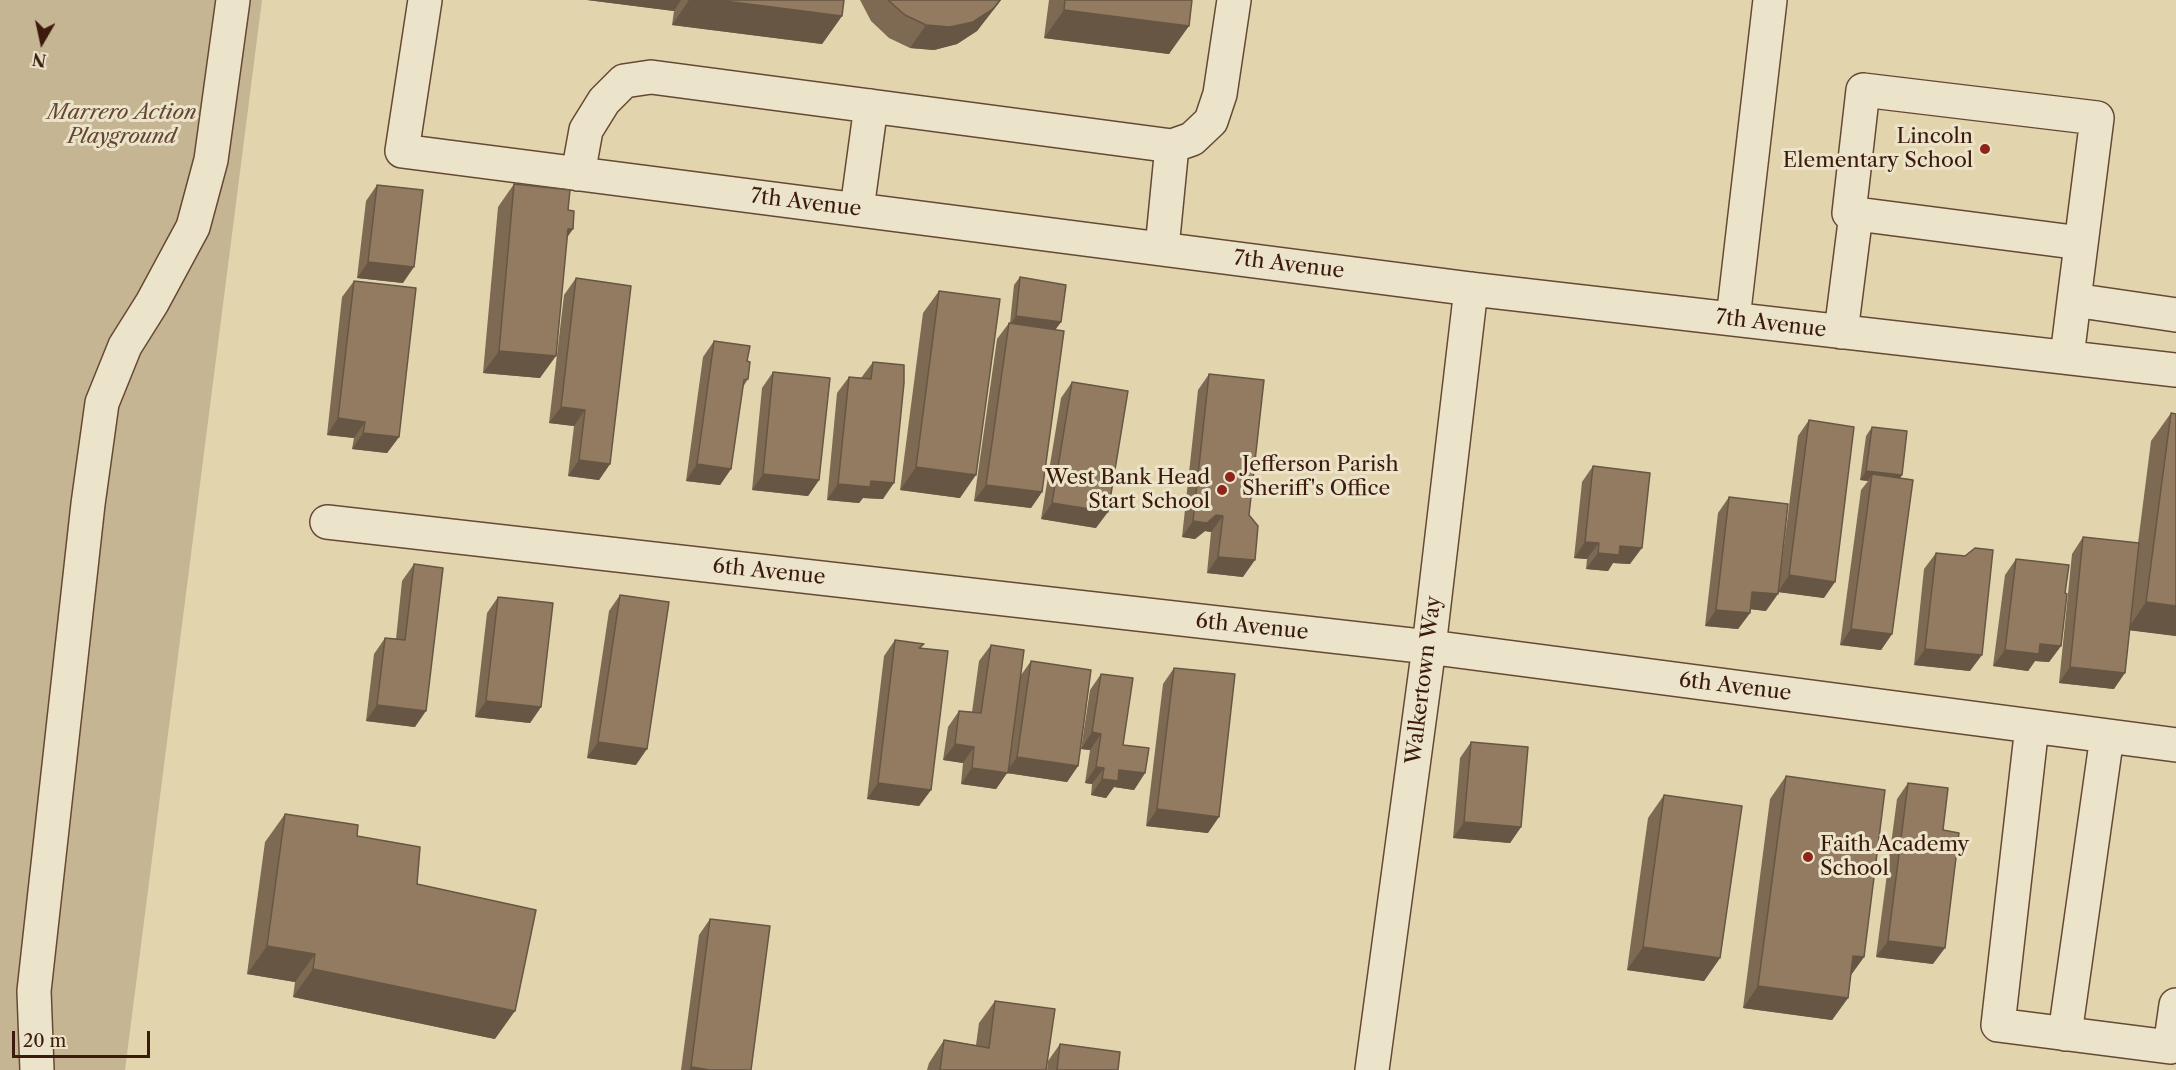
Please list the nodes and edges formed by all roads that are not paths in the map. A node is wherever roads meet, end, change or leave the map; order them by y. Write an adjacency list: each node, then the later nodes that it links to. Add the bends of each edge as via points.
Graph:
1 (233, 0): 26 (street, via 211,159 194,226 124,346 102,403 34,992)
2 (425, 0): 7 (street, 7th Avenue, via 402,151)
3 (1234, 0): 6 (street, via 1220,94 1211,121 1192,139)
4 (1770, 0): 15 (street)
5 (871, 106): 6 (street); 7 (street, via 651,77 624,81 604,101 586,130); 8 (street)
6 (1172, 146): 11 (street)
7 (578, 174): 8 (street, 7th Avenue)
8 (857, 209): 11 (street, 7th Avenue)
9 (1856, 214): 10 (street); 10 (street, via 1849,213 1863,90 2097,118); 16 (street)
10 (2081, 243): 13 (street)
11 (1162, 248): 12 (street, 7th Avenue)
12 (1471, 288): 15 (street, 7th Avenue); 20 (street, Walkertown Way)
13 (2074, 300): 14 (street); 17 (street)
14 (2176, 315)
15 (1733, 319): 16 (street, 7th Avenue)
16 (1841, 332): 17 (street, 7th Avenue)
17 (2067, 357): 18 (street, 7th Avenue)
18 (2176, 370)
19 (327, 522): 20 (street, 6th Avenue)
20 (1429, 647): 21 (street, 6th Avenue); 27 (street, Walkertown Way)
21 (2032, 726): 22 (street, 6th Avenue); 25 (street, via 1998,1025)
22 (2107, 736): 23 (street, 6th Avenue); 25 (street)
23 (2176, 745)
24 (2176, 1005): 25 (street, via 2170,1047)
25 (2065, 1034)
26 (37, 1070)
27 (1372, 1070)

